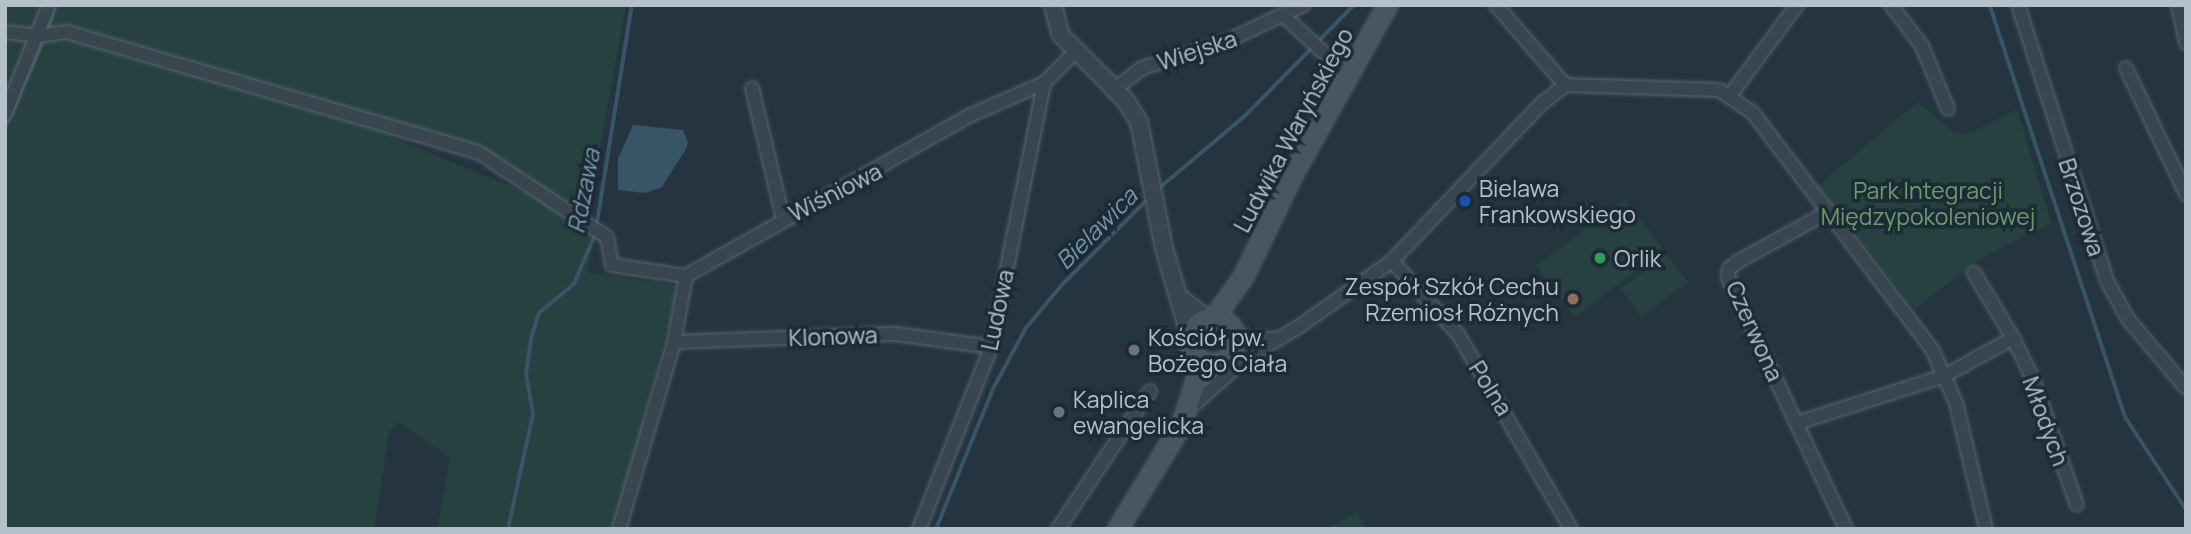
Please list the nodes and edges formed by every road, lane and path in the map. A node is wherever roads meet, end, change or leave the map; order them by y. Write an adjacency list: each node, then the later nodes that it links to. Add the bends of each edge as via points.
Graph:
1 (49, 5): 12 (street)
2 (1053, 5): 14 (street, via 1060,34)
3 (1303, 5): 10 (street, Wiejska)
4 (1388, 5): 16 (main road, Ludwika Waryńskiego)
5 (1496, 5): 18 (street)
6 (1797, 5): 21 (street)
7 (1891, 5): 22 (street, via 1922,46)
8 (2018, 5): 42 (street, Brzozowa, via 2107,281 2128,319)
9 (2178, 5): 13 (street)
10 (1285, 18): 16 (street); 20 (street, Wiejska, via 1223,44 1142,68)
11 (5, 32): 12 (street)
12 (38, 36): 23 (street); 29 (street, via 67,32 478,152 607,237 609,258 617,268)
13 (2186, 43)
14 (1076, 51): 17 (street, Wiśniowa); 20 (street)
15 (2126, 68): 24 (street)
16 (1349, 76): 30 (main road, Ludwika Waryńskiego)
17 (1044, 83): 26 (street, Wiśniowa, via 979,111 833,196); 37 (street, Ludowa)
18 (1566, 85): 21 (street); 27 (street, via 1541,104)
19 (752, 88): 26 (street)
20 (1114, 90): 31 (street, via 1139,122 1157,214)
21 (1731, 94): 25 (street, via 1752,112)
22 (1948, 109)
23 (5, 114)
24 (2186, 194)
25 (1830, 211): 41 (street, via 1913,320); 45 (street, Czerwona, via 1729,269 1728,278)
26 (783, 218): 29 (street, Wiśniowa)
27 (1392, 261): 35 (street); 52 (street, Polna, via 1458,334)
28 (1974, 273): 34 (street, Młodych)
29 (686, 276): 36 (street)
30 (1243, 278): 32 (main road, Ludwika Waryńskiego); 38 (main road, Ludwika Waryńskiego)
31 (1181, 299): 32 (street); 33 (street)
32 (1211, 318): 33 (main road, Ludwika Waryńskiego, via 1197,325); 38 (main road)
33 (1190, 337): 40 (main road)
34 (2013, 338): 41 (street); 47 (street, Młodych, via 2033,379)
35 (1278, 339): 38 (street); 39 (street)
36 (674, 342): 37 (street, Klonowa, via 897,334); 48 (street)
37 (990, 346): 49 (street, Ludowa)
38 (1229, 346): 39 (street); 40 (main road); 44 (main road, Ludwika Waryńskiego)
39 (1253, 352): 44 (street)
40 (1195, 356): 46 (main road, via 1198,379)
41 (1944, 376): 45 (street); 54 (street, via 1956,403)
42 (2186, 388)
43 (1150, 391): 50 (street)
44 (1197, 402): 46 (main road, Ludwika Waryńskiego)
45 (1797, 423): 53 (street, Czerwona)
46 (1182, 424): 51 (main road)
47 (2077, 505)
48 (619, 529)
49 (919, 529)
50 (1058, 529)
51 (1118, 529)
52 (1571, 529)
53 (1846, 529)
54 (1986, 529)

